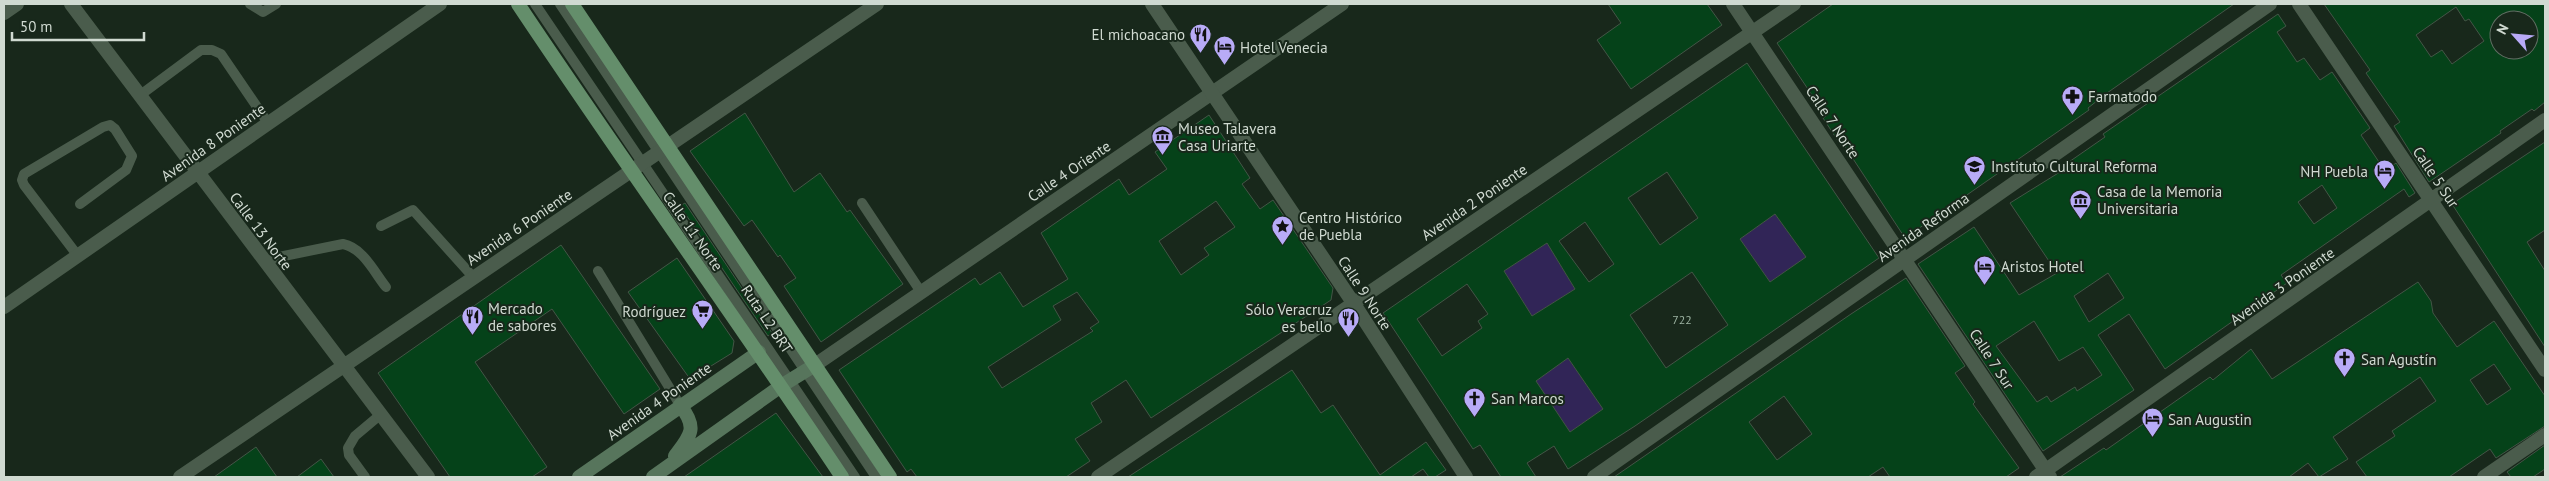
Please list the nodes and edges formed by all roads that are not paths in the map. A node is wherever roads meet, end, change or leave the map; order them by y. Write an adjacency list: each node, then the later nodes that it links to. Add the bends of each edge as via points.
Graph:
1 (17, 4): 17 (street)
2 (71, 4): 20 (street, Calle 13 Norte)
3 (250, 4): 4 (lane, via 263,12)
4 (276, 4)
5 (440, 4): 22 (street, Avenida 8 Poniente)
6 (518, 4): 25 (main road, Calle 11 Norte)
7 (535, 4): 24 (lane, Ruta L2 BRT)
8 (560, 4): 23 (lane)
9 (572, 4): 23 (main road, Calle 11 Norte)
10 (877, 4): 23 (street, Avenida 6 Poniente)
11 (1152, 4): 19 (street, Calle 9 Norte)
12 (1342, 4): 19 (street, Calle 4 Oriente)
13 (1733, 4): 18 (street, Calle 7 Norte)
14 (1794, 4): 18 (street, Avenida 2 Poniente)
15 (2270, 4): 32 (street, Avenida Reforma)
16 (2299, 4): 27 (street, Calle 5 Sur)
17 (4, 13)
18 (1752, 32): 32 (street, Calle 7 Norte); 38 (street, Avenida 2 Poniente)
19 (1212, 93): 37 (street, Calle 4 Oriente); 38 (street, Calle 9 Norte)
20 (139, 96): 22 (lane, via 201,50 212,50 221,54); 26 (street, Calle 13 Norte)
21 (2545, 120): 27 (street, Avenida 3 Poniente)
22 (268, 124): 26 (street, Avenida 8 Poniente)
23 (663, 148): 24 (street, Avenida 6 Poniente); 42 (main road, Calle 11 Norte)
24 (642, 162): 25 (street, Avenida 6 Poniente); 44 (lane, Ruta L2 BRT)
25 (630, 171): 35 (street, Avenida 6 Poniente); 40 (main road, Calle 11 Norte)
26 (197, 173): 31 (street, Avenida 8 Poniente); 33 (street, Calle 13 Norte)
27 (2432, 200): 43 (street, Calle 5 Sur); 49 (street, Avenida 3 Poniente)
28 (862, 203): 37 (lane)
29 (80, 204): 31 (lane, via 131,163 132,156 110,125 24,174 22,180)
30 (382, 226): 35 (lane, via 413,210)
31 (78, 256): 39 (street, Avenida 8 Poniente)
32 (1906, 259): 49 (street, Calle 7 Sur); 61 (street, Avenida Reforma)
33 (265, 263): 36 (lane, via 274,258 343,244 358,250); 41 (street, Calle 13 Norte)
34 (598, 271): 45 (lane)
35 (474, 278): 41 (street, Avenida 6 Poniente)
36 (386, 287)
37 (921, 292): 42 (street, Calle 4 Oriente)
38 (1354, 304): 59 (street, Avenida 2 Poniente); 60 (street, Calle 9 Norte)
39 (4, 307)
40 (759, 352): 44 (main road, Calle 11 Norte); 45 (main road, Avenida 4 Poniente)
41 (344, 367): 46 (street, Calle 13 Norte); 50 (street, Avenida 6 Poniente)
42 (810, 368): 44 (main road); 57 (lane); 58 (main road, Calle 11 Norte)
43 (2545, 370)
44 (786, 383): 48 (main road); 55 (main road, Calle 11 Norte); 56 (lane, Ruta L2 BRT)
45 (680, 405): 48 (main road, via 691,421 691,432); 53 (main road, Avenida 4 Poniente)
46 (380, 415): 51 (lane, via 355,436 348,448); 52 (street, Calle 13 Norte)
47 (2545, 434): 62 (street)
48 (667, 467): 54 (main road)
49 (2044, 475)
50 (180, 477)
51 (365, 477)
52 (428, 477)
53 (579, 477)
54 (653, 477)
55 (842, 477)
56 (855, 477)
57 (876, 477)
58 (890, 477)
59 (1098, 477)
60 (1466, 477)
61 (1594, 477)
62 (2484, 477)

